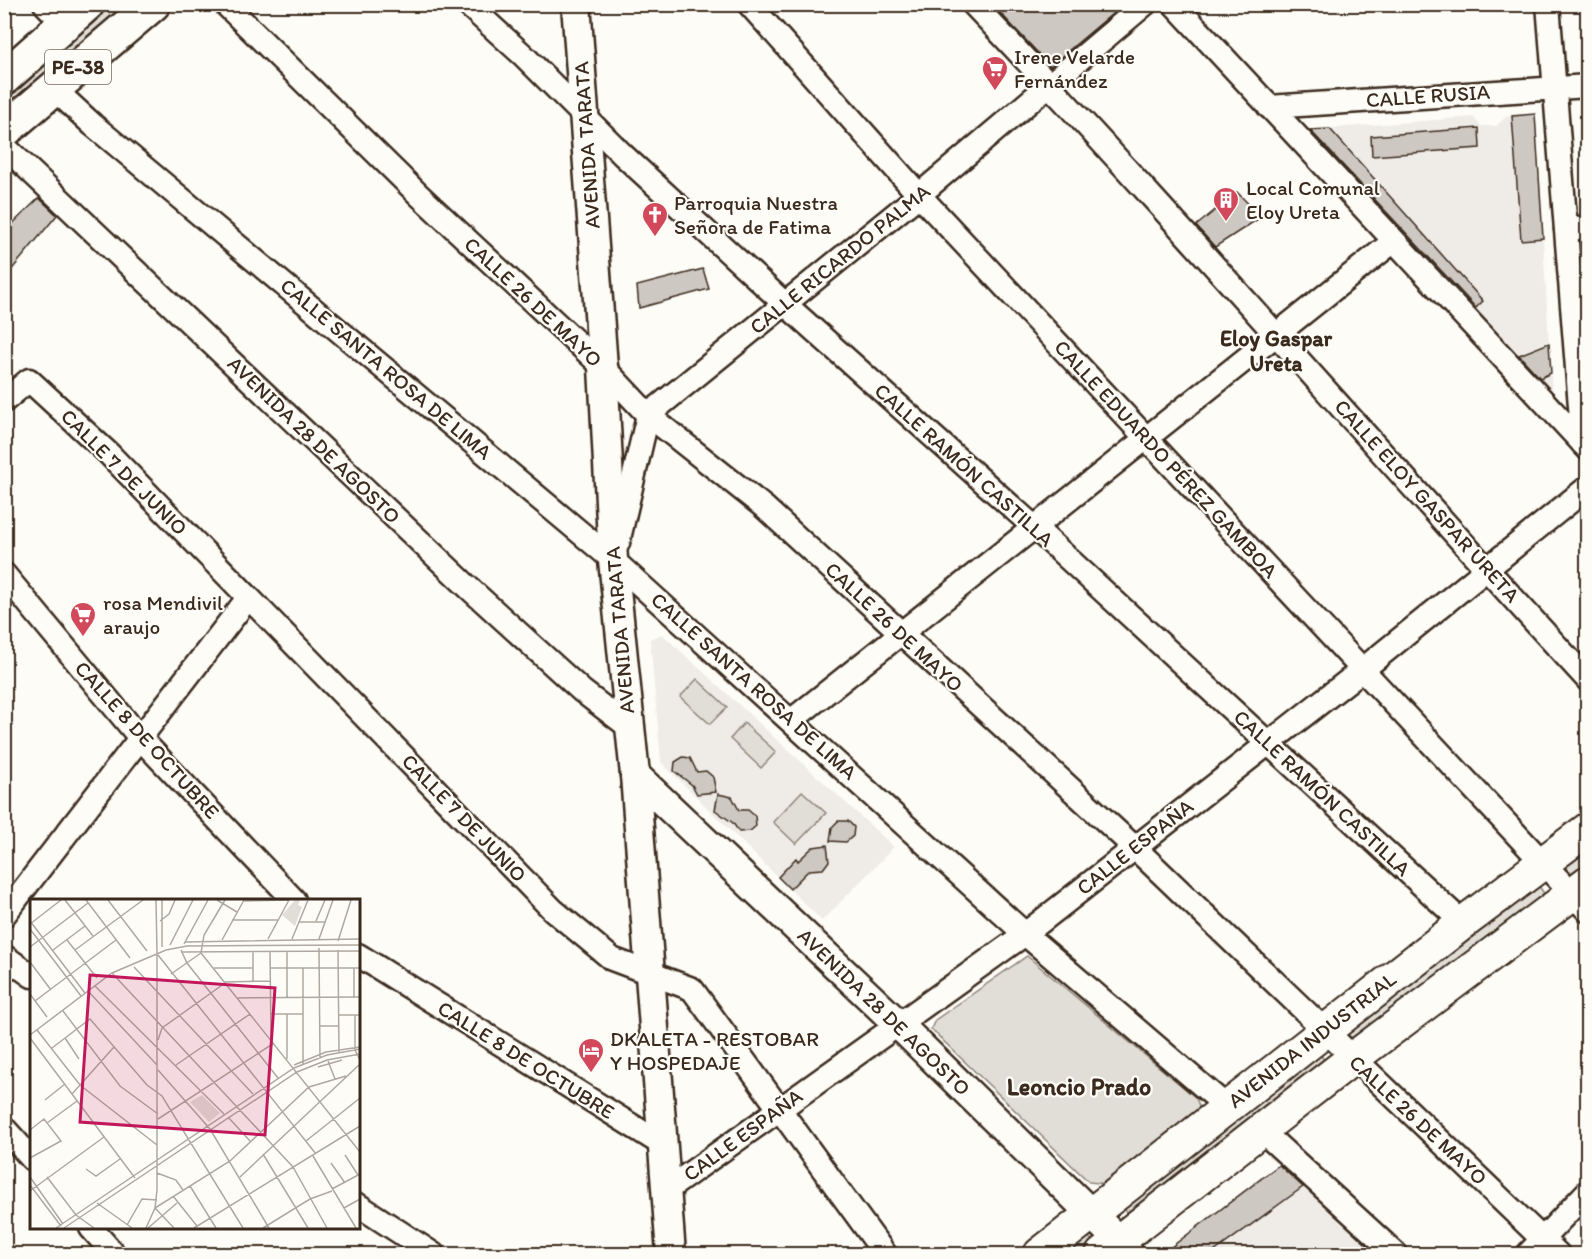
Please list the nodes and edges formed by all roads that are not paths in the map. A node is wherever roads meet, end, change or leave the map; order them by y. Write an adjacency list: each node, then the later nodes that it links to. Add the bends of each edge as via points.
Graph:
1 (153, 4): 14 (highway, PE-38)
2 (225, 4): 25 (street, CALLE 26 DE MAYO, via 420,196)
3 (467, 4): 17 (street, CALLE RAMÓN CASTILLA)
4 (576, 4): 17 (street, AVENIDA TARATA)
5 (749, 4): 20 (street, CALLE EDUARDO PÉREZ GAMBOA)
6 (974, 4): 12 (street, CALLE ELOY GASPAR URETA)
7 (1145, 4): 12 (street, CALLE RICARDO PALMA)
8 (1174, 4): 16 (street)
9 (1548, 4): 15 (street)
10 (66, 11): 11 (highway, PE-38)
11 (4, 78)
12 (1050, 84): 20 (street, CALLE RICARDO PALMA); 24 (street, CALLE ELOY GASPAR URETA)
13 (1587, 86): 15 (street, CALLE RUSIA)
14 (53, 88): 18 (highway, PE-38); 32 (street, CALLE SANTA ROSA DE LIMA)
15 (1554, 88): 16 (street, CALLE RUSIA); 21 (street)
16 (1269, 107): 22 (street)
17 (585, 118): 23 (street, CALLE RAMÓN CASTILLA); 25 (street, AVENIDA TARATA)
18 (4, 131)
19 (4, 146): 40 (street, AVENIDA 28 DE AGOSTO, via 469,588 582,691)
20 (919, 195): 23 (street, CALLE RICARDO PALMA); 28 (street, CALLE EDUARDO PÉREZ GAMBOA)
21 (1576, 228): 29 (street)
22 (1394, 241): 24 (street); 29 (street)
23 (785, 304): 27 (street, CALLE RICARDO PALMA); 31 (street, CALLE RAMÓN CASTILLA)
24 (1279, 334): 28 (street); 33 (street, CALLE ELOY GASPAR URETA)
25 (603, 367): 27 (street, CALLE 26 DE MAYO); 32 (street, AVENIDA TARATA)
26 (4, 401): 35 (street, CALLE 7 DE JUNIO, via 29,380 108,453)
27 (648, 415): 32 (street); 36 (street, CALLE 26 DE MAYO, via 764,507)
28 (1147, 438): 31 (street); 37 (street, CALLE EDUARDO PÉREZ GAMBOA)
29 (1585, 447)
30 (1587, 488): 33 (street, CALLE ESPAÑA)
31 (1034, 527): 36 (street); 42 (street, CALLE RAMÓN CASTILLA)
32 (614, 560): 39 (street, CALLE SANTA ROSA DE LIMA); 40 (street, AVENIDA TARATA)
33 (1485, 568): 37 (street, CALLE ESPAÑA); 38 (street, CALLE ELOY GASPAR URETA)
34 (4, 574): 41 (street, CALLE 8 DE OCTUBRE)
35 (248, 598): 41 (street); 54 (street, CALLE 7 DE JUNIO, via 553,910 612,959)
36 (900, 634): 39 (street); 45 (street, CALLE 26 DE MAYO)
37 (1362, 670): 42 (street, CALLE ESPAÑA); 46 (street, CALLE EDUARDO PÉREZ GAMBOA)
38 (1587, 680)
39 (792, 720): 51 (street, CALLE SANTA ROSA DE LIMA)
40 (629, 727): 43 (street, AVENIDA TARATA)
41 (141, 739): 48 (street, CALLE 8 DE OCTUBRE); 49 (street)
42 (1267, 742): 45 (street, CALLE ESPAÑA); 50 (street, CALLE RAMÓN CASTILLA)
43 (635, 774): 54 (street, AVENIDA TARATA); 56 (street, AVENIDA 28 DE AGOSTO)
44 (1587, 829): 46 (main road, AVENIDA INDUSTRIAL)
45 (1135, 848): 51 (street, CALLE ESPAÑA); 57 (street, CALLE 26 DE MAYO)
46 (1542, 863): 47 (street, CALLE EDUARDO PÉREZ GAMBOA); 50 (main road, AVENIDA INDUSTRIAL)
47 (1582, 896): 58 (main road, AVENIDA INDUSTRIAL)
48 (293, 899)
49 (4, 915)
50 (1463, 923): 57 (main road, AVENIDA INDUSTRIAL)
51 (1025, 934): 56 (street, CALLE ESPAÑA); 59 (street, CALLE SANTA ROSA DE LIMA)
52 (4, 956): 55 (street)
53 (360, 956): 63 (street, CALLE 8 DE OCTUBRE)
54 (649, 972): 60 (street, CALLE 7 DE JUNIO, via 692,989); 63 (street, AVENIDA TARATA)
55 (30, 975)
56 (897, 1023): 60 (street, CALLE ESPAÑA); 68 (street, AVENIDA 28 DE AGOSTO)
57 (1324, 1031): 58 (street, CALLE 26 DE MAYO); 59 (main road, AVENIDA INDUSTRIAL)
58 (1352, 1059): 62 (main road, AVENIDA INDUSTRIAL); 70 (street, CALLE 26 DE MAYO)
59 (1227, 1107): 68 (main road, AVENIDA INDUSTRIAL)
60 (780, 1109): 65 (street, CALLE ESPAÑA); 75 (street, CALLE 7 DE JUNIO)
61 (4, 1128): 64 (street)
62 (1262, 1131): 71 (main road, AVENIDA INDUSTRIAL); 77 (street)
63 (663, 1145): 65 (street, AVENIDA TARATA)
64 (30, 1157)
65 (668, 1189): 74 (street, AVENIDA TARATA)
66 (1587, 1191): 70 (street)
67 (360, 1206): 73 (street)
68 (1092, 1214): 71 (street, AVENIDA 28 DE AGOSTO); 76 (main road, AVENIDA INDUSTRIAL)
69 (93, 1229): 72 (street)
70 (1535, 1246): 78 (street, CALLE 26 DE MAYO)
71 (1117, 1250)
72 (114, 1254)
73 (433, 1254)
74 (671, 1254)
75 (885, 1254)
76 (1040, 1254)
77 (1396, 1254)
78 (1558, 1254)

